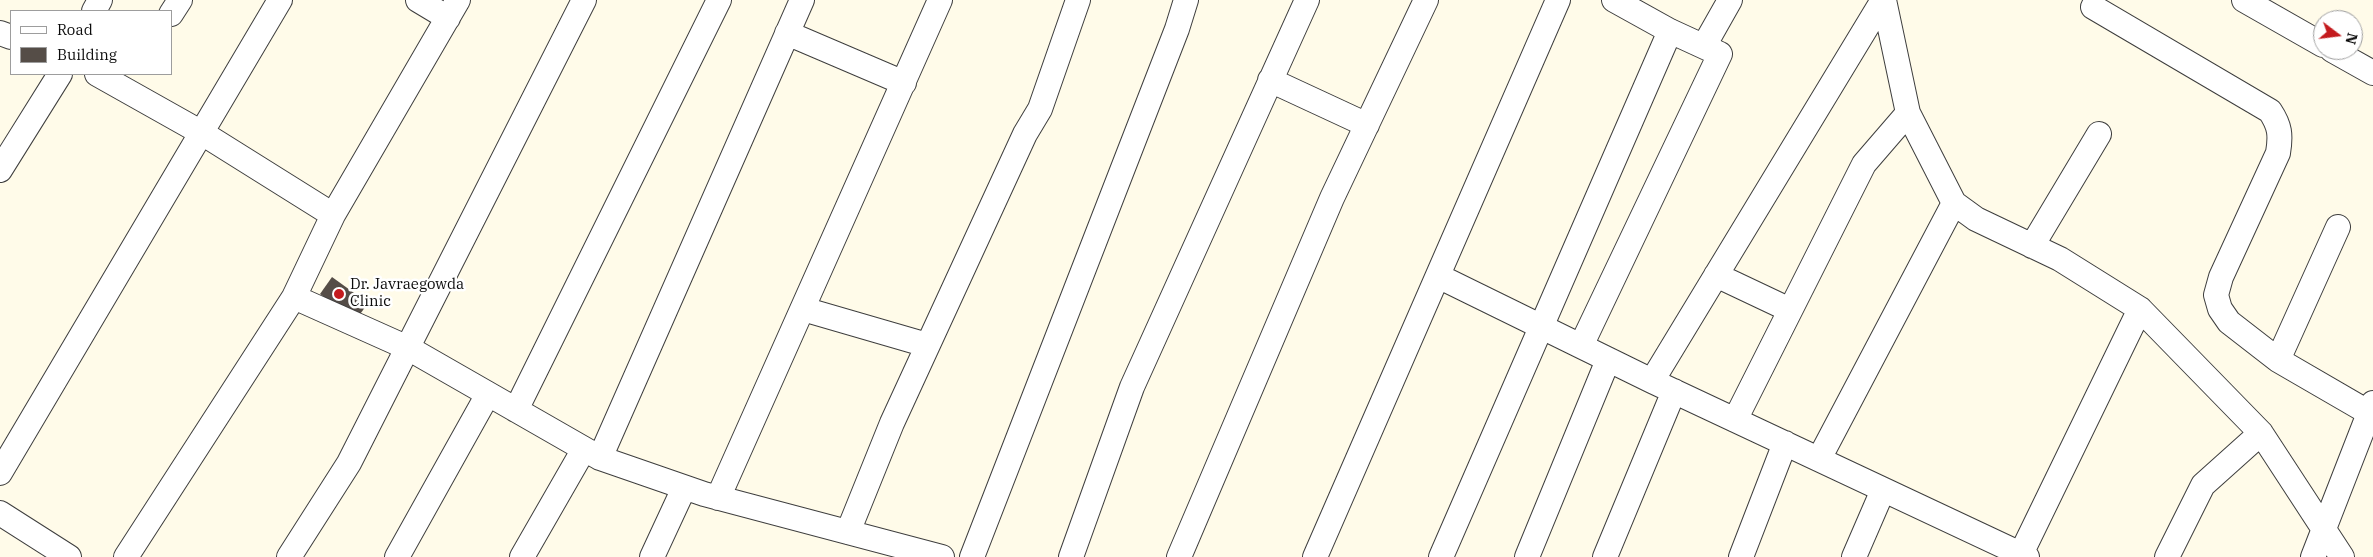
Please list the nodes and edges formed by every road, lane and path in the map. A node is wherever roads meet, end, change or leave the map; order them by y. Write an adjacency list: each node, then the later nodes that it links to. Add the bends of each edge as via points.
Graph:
1 (180, 0): 19 (street)
2 (280, 0): 33 (street)
3 (418, 0): 18 (street)
4 (584, 0): 49 (street)
5 (719, 0): 55 (street)
6 (802, 0): 21 (street)
7 (940, 0): 30 (street)
8 (1078, 0): 47 (street, via 1040,109 1025,134)
9 (1186, 0): 79 (street, via 1178,28)
10 (1307, 0): 28 (street)
11 (1426, 0): 32 (street)
12 (1558, 0): 41 (street)
13 (1614, 0): 20 (street)
14 (1730, 0): 23 (street)
15 (1884, 0): 31 (street); 40 (street)
16 (2244, 0): 22 (street)
17 (2093, 7): 51 (street, via 2270,111 2278,124 2281,137 2278,153 2221,277 2216,295 2229,322)
18 (453, 9): 37 (street)
19 (172, 12)
20 (1670, 30): 23 (street); 46 (street)
21 (787, 33): 30 (street); 61 (street)
22 (2313, 39)
23 (1704, 46): 48 (street, via 1720,54)
24 (2350, 60): 25 (street)
25 (2373, 73)
26 (59, 75): 35 (street)
27 (101, 75): 29 (street)
28 (1270, 80): 32 (street); 80 (street, via 1132,387)
29 (128, 81): 33 (street)
30 (904, 84): 43 (street)
31 (1908, 113): 36 (street); 45 (street, via 1864,164)
32 (1367, 125): 81 (street, via 1332,198)
33 (202, 133): 37 (street); 59 (street)
34 (2099, 134): 39 (street)
35 (0, 170)
36 (1954, 203): 39 (street, via 1976,220); 62 (street)
37 (334, 215): 42 (street)
38 (2338, 228): 51 (street)
39 (2032, 246): 44 (street, via 2060,259)
40 (1716, 275): 45 (street); 52 (street)
41 (1438, 276): 46 (street); 82 (street)
42 (294, 297): 49 (street); 73 (street)
43 (803, 309): 47 (street); 66 (street)
44 (2140, 309): 58 (street); 71 (street)
45 (1790, 310): 57 (street)
46 (1541, 326): 48 (street); 83 (street)
47 (927, 345): 69 (street)
48 (1581, 346): 50 (street)
49 (408, 348): 54 (street); 74 (street, via 348,463)
50 (1608, 360): 52 (street); 84 (street)
51 (2278, 360): 56 (street)
52 (1652, 381): 53 (street)
53 (1674, 391): 57 (street); 85 (street)
54 (488, 394): 55 (street); 75 (street)
55 (516, 410): 61 (street)
56 (2372, 410): 68 (street)
57 (1735, 420): 60 (street)
58 (2261, 433): 68 (street); 88 (street, via 2202,485)
59 (8, 442): 63 (street)
60 (1785, 443): 62 (street); 86 (street)
61 (592, 453): 64 (street); 76 (street)
62 (1820, 460): 65 (street)
63 (0, 473)
64 (684, 488): 66 (street); 77 (street)
65 (1883, 490): 70 (street); 87 (street)
66 (718, 498): 69 (street)
67 (0, 513): 72 (street)
68 (2323, 529): 89 (street); 90 (street)
69 (848, 532): 78 (street)
70 (1993, 550): 71 (street)
71 (2024, 556)
72 (69, 557)
73 (126, 557)
74 (289, 557)
75 (397, 557)
76 (522, 557)
77 (652, 557)
78 (942, 557)
79 (972, 557)
80 (1071, 557)
81 (1179, 557)
82 (1315, 557)
83 (1441, 557)
84 (1527, 557)
85 (1605, 557)
86 (1741, 557)
87 (1854, 557)
88 (2167, 557)
89 (2313, 557)
90 (2342, 557)

